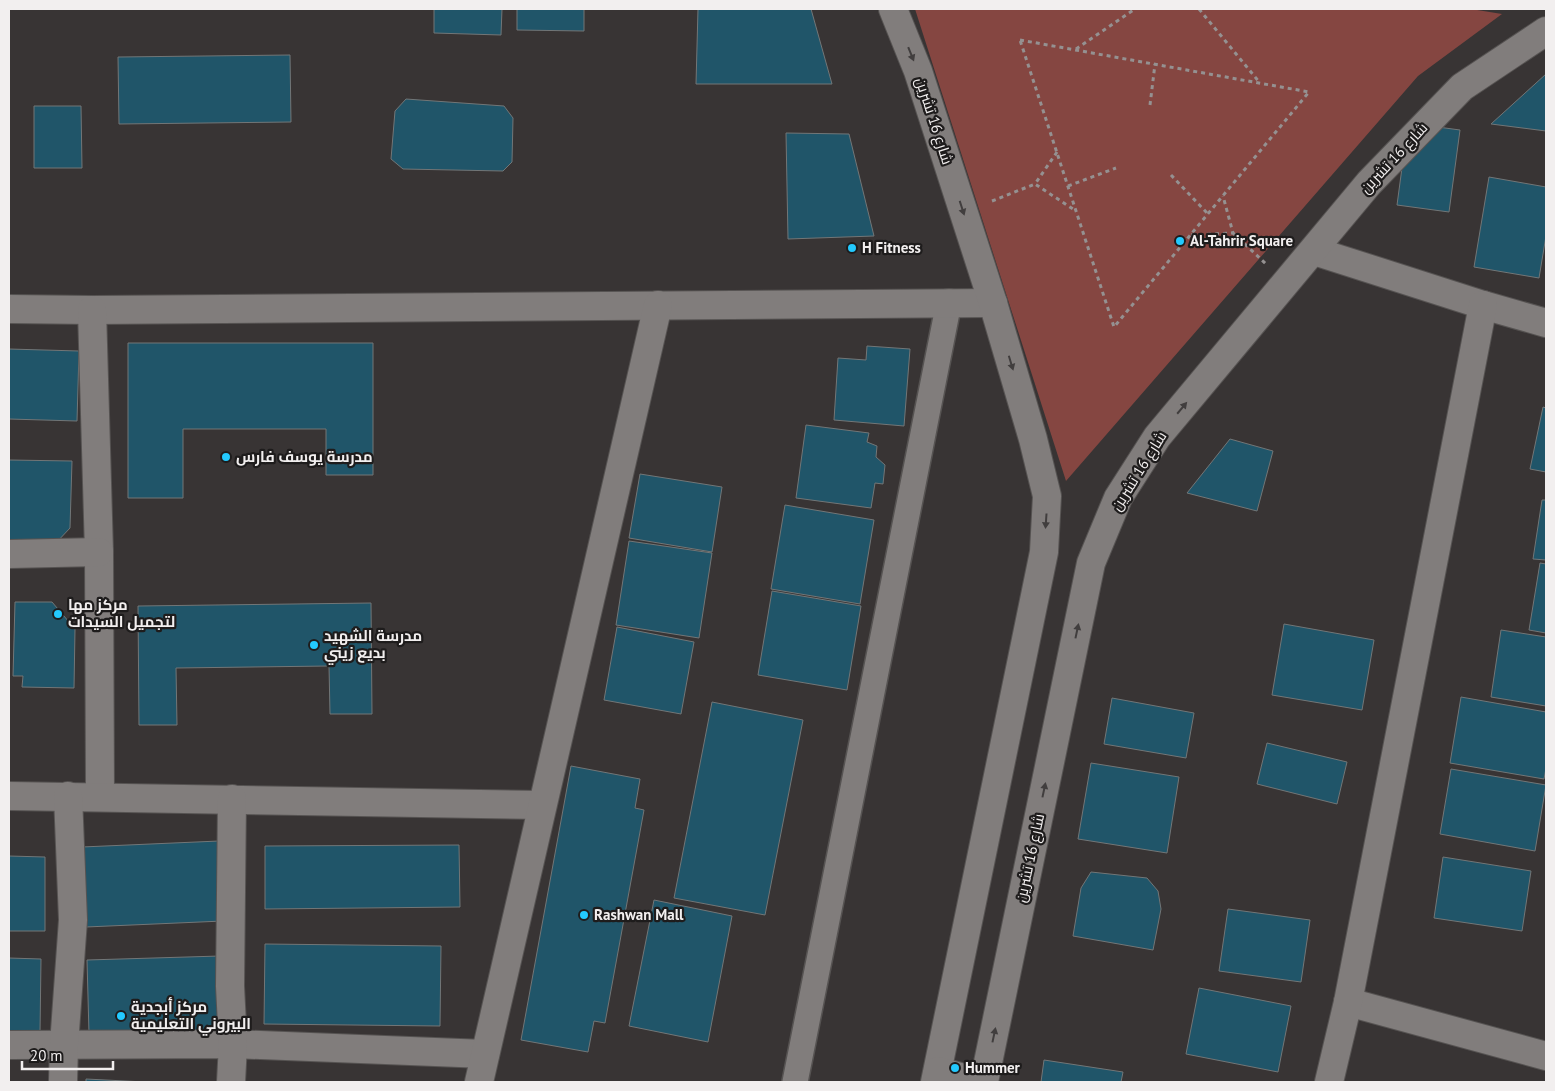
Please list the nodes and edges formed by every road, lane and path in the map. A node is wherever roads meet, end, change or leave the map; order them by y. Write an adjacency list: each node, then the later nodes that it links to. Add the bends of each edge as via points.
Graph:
1 (893, 9): 16 (street, شارع 16 تشرين, one-way to 16, via 918,71)
2 (1135, 9): 5 (path)
3 (1199, 9): 7 (path)
4 (1546, 31): 20 (street, شارع 16 تشرين, via 1462,87 1369,183)
5 (1076, 50): 6 (path); 9 (path, via 1020,40)
6 (1155, 64): 7 (path); 8 (path)
7 (1260, 83): 14 (path, via 1309,92)
8 (1150, 105)
9 (1057, 152): 12 (path); 13 (path)
10 (1116, 168): 13 (path)
11 (1171, 175): 17 (path)
12 (1035, 184): 15 (path); 16 (path)
13 (1068, 186): 15 (path)
14 (1223, 196): 17 (path); 18 (path)
15 (1076, 211): 19 (path, via 1114,327)
16 (964, 213): 23 (street, شارع 16 تشرين)
17 (1208, 214): 19 (path)
18 (1233, 233): 19 (path); 21 (path)
19 (1190, 235)
20 (1314, 251): 21 (street, شارع 16 تشرين); 25 (street)
21 (1287, 283): 48 (street, شارع 16 تشرين, one-way to 21, via 1091,563 1118,498 1157,437)
22 (949, 302): 23 (street); 24 (street); 46 (street)
23 (992, 303): 42 (street, شارع 16 تشرين, one-way to 42, via 1047,496 1044,552)
24 (658, 305): 27 (street); 35 (street)
25 (1483, 305): 28 (street); 36 (street)
26 (9, 309): 27 (street)
27 (92, 310): 29 (street)
28 (1546, 323)
29 (100, 552): 30 (street); 33 (street)
30 (9, 554)
31 (9, 796): 32 (street)
32 (68, 796): 33 (street); 39 (street, via 72,920)
33 (100, 797): 34 (street)
34 (232, 799): 35 (street); 37 (street, via 230,986)
35 (542, 805): 40 (street)
36 (1348, 1002): 41 (street); 49 (street)
37 (233, 1044): 39 (street); 40 (street); 44 (street)
38 (9, 1045): 39 (street)
39 (64, 1045): 43 (street)
40 (485, 1054): 45 (street)
41 (1546, 1056)
42 (936, 1077): 47 (street)
43 (63, 1082)
44 (231, 1082)
45 (478, 1082)
46 (795, 1082)
47 (979, 1082)
48 (984, 1082)
49 (1329, 1082)

